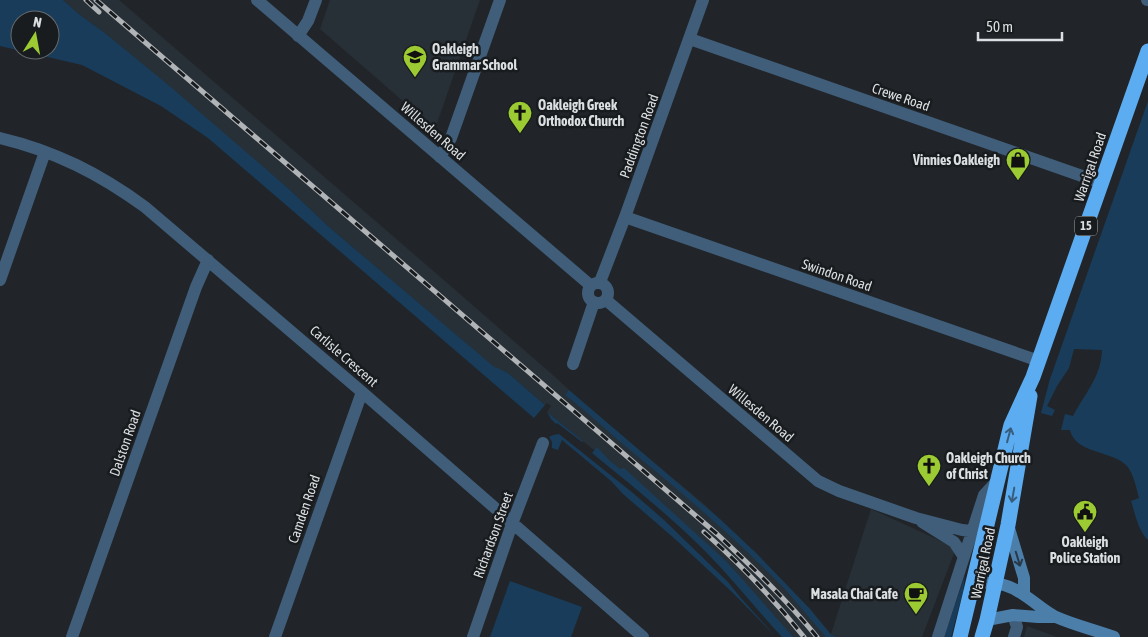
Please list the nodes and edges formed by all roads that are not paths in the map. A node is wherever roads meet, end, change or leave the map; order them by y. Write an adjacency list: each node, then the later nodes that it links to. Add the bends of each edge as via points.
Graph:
1 (257, 0): 5 (street, Willesden Road)
2 (316, 0): 5 (street)
3 (500, 0): 10 (street, via 451,138)
4 (703, 0): 6 (street, Paddington Road)
5 (298, 36): 10 (street, Willesden Road)
6 (690, 38): 11 (street, Crewe Road); 12 (street, Paddington Road)
7 (1148, 51): 11 (highway, Warrigal Road / 15)
8 (0, 138): 9 (street, Carlisle Crescent)
9 (46, 152): 13 (street, Carlisle Crescent, via 118,187); 14 (street)
10 (440, 157): 15 (street, Willesden Road)
11 (1102, 183): 17 (highway, Warrigal Road / 15)
12 (626, 217): 15 (street, Paddington Road); 17 (street, Swindon Road)
13 (208, 260): 20 (street, Carlisle Crescent); 34 (street, Dalston Road)
14 (0, 280)
15 (595, 284): 16 (street, via 587,294 590,300); 16 (street, via 607,286 608,298)
16 (600, 301): 18 (street); 23 (street, Willesden Road, via 818,481)
17 (1039, 361): 19 (highway, Warrigal Road / 15)
18 (573, 364)
19 (1033, 378): 22 (highway, Warrigal Road / 15, one-way to 19, via 1011,425); 25 (highway, Warrigal Road / 15, one-way to 25)
20 (362, 392): 24 (street, Carlisle Crescent); 35 (street, Camden Road)
21 (542, 443): 24 (street, Richardson Street)
22 (996, 482): 26 (street, Warrigal Road, via 984,495); 28 (highway, Warrigal Road / 15)
23 (916, 518): 26 (street, Willesden Road); 27 (street, Willesden Road, via 954,542)
24 (512, 524): 36 (street, Richardson Street); 37 (street, Carlisle Crescent)
25 (1008, 525): 29 (highway, Warrigal Road / 15); 30 (street, one-way to 30, via 1024,578)
26 (972, 531): 27 (street, Warrigal Road)
27 (964, 557): 38 (street, Warrigal Road)
28 (973, 584): 29 (street); 39 (highway, Warrigal Road / 15)
29 (995, 584): 30 (street); 33 (highway, Warrigal Road / 15)
30 (1024, 594): 32 (street)
31 (1014, 615): 32 (street); 33 (street); 41 (street, via 1017,627)
32 (1056, 617): 42 (street)
33 (987, 620): 40 (highway, Warrigal Road / 15)
34 (72, 637)
35 (275, 637)
36 (473, 637)
37 (643, 637)
38 (938, 637)
39 (960, 637)
40 (982, 637)
41 (1014, 637)
42 (1114, 637)

